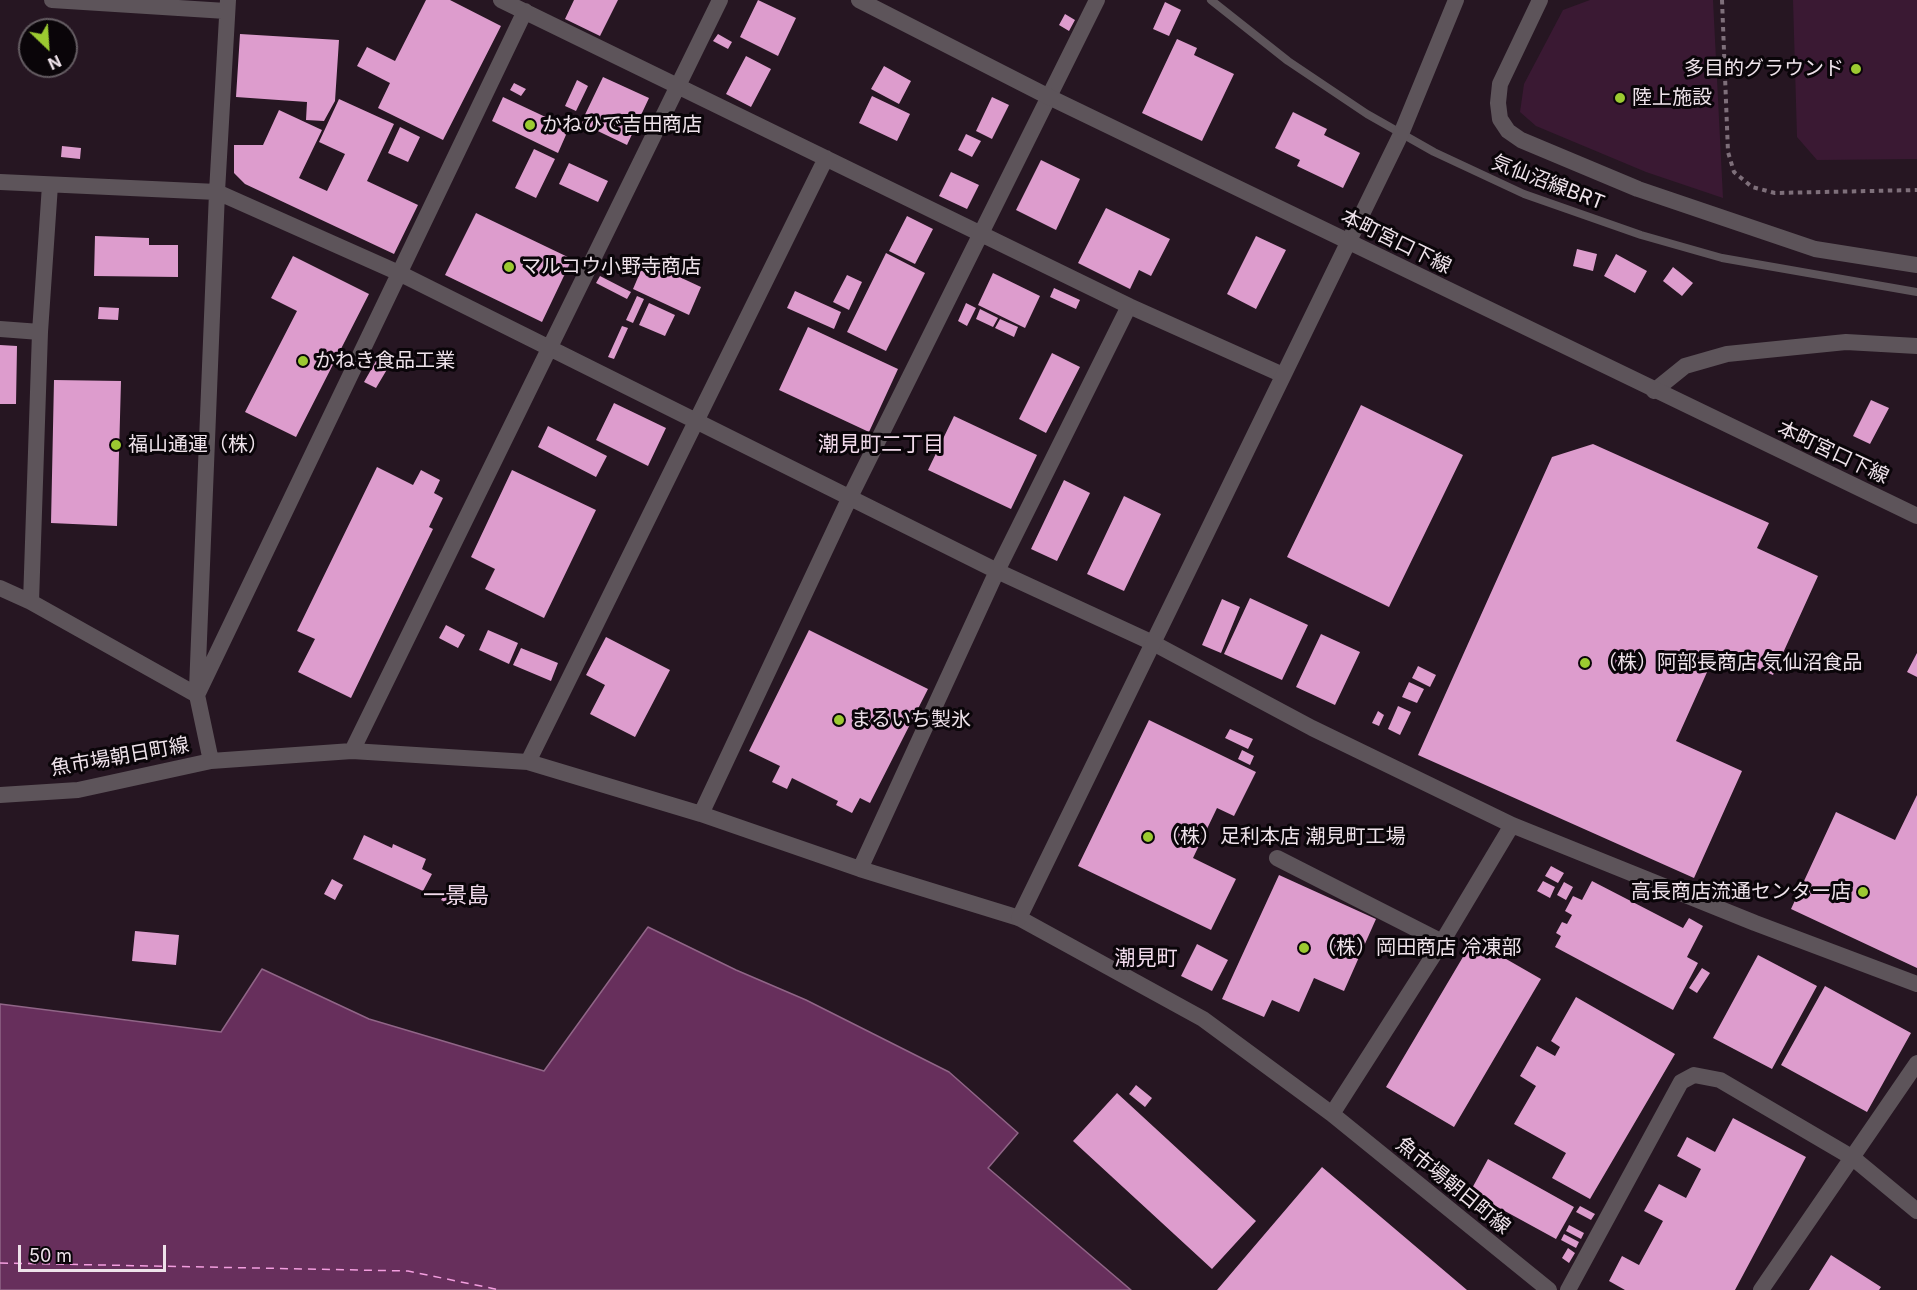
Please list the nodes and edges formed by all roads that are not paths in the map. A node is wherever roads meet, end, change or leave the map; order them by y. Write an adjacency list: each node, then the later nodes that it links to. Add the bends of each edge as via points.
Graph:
1 (52, 0): 9 (street)
2 (501, 0): 10 (street)
3 (720, 0): 11 (street)
4 (859, 0): 12 (street, 本町宮口下線)
5 (1097, 0): 12 (street)
6 (1211, 0): 13 (lane, 気仙沼線BRT, via 1288,61)
7 (1456, 0): 13 (street)
8 (1540, 0): 20 (street, via 1500,84 1497,103 1500,119 1508,131 1638,189 1815,249)
9 (227, 6): 17 (street)
10 (525, 11): 11 (street); 21 (street)
11 (678, 85): 14 (street); 27 (street)
12 (1049, 97): 18 (street); 19 (street, 本町宮口下線)
13 (1401, 134): 19 (street); 22 (lane, 気仙沼線BRT, via 1524,194 1641,236 1722,258)
14 (826, 158): 18 (street); 30 (street)
15 (0, 182): 16 (street)
16 (50, 185): 17 (street); 25 (street)
17 (217, 192): 21 (street); 37 (street)
18 (981, 234): 23 (street); 31 (street)
19 (1347, 242): 28 (street); 29 (street, 本町宮口下線)
20 (1917, 265)
21 (399, 273): 27 (street); 37 (street)
22 (1917, 292)
23 (1129, 306): 28 (street); 33 (street)
24 (0, 329): 25 (street)
25 (40, 332): 35 (street)
26 (1917, 346): 29 (street, via 1846,342 1727,354 1685,366)
27 (549, 349): 30 (street); 38 (street)
28 (1283, 375): 36 (street)
29 (1654, 391): 32 (street, 本町宮口下線)
30 (694, 421): 31 (street); 40 (street)
31 (850, 497): 33 (street); 42 (street)
32 (1917, 516)
33 (997, 571): 36 (street); 45 (street)
34 (0, 588): 35 (street)
35 (31, 602): 37 (street)
36 (1153, 643): 43 (street, via 1311,728); 46 (street)
37 (197, 695): 39 (street)
38 (352, 751): 39 (street, 魚市場朝日町線); 40 (street, 魚市場朝日町線)
39 (211, 761): 41 (street, 魚市場朝日町線, via 78,790)
40 (528, 762): 42 (street, 魚市場朝日町線)
41 (0, 795)
42 (700, 814): 45 (street, 魚市場朝日町線)
43 (1512, 825): 47 (street); 48 (street)
44 (1277, 858): 47 (street)
45 (860, 869): 46 (street, 魚市場朝日町線)
46 (1019, 918): 50 (street, 魚市場朝日町線, via 1203,1019)
47 (1442, 942): 50 (street)
48 (1917, 984)
49 (1917, 1063): 51 (street)
50 (1332, 1114): 53 (street, 魚市場朝日町線)
51 (1853, 1158): 52 (street); 54 (street, via 1720,1080 1694,1075 1681,1082); 55 (street)
52 (1917, 1211)
53 (1549, 1290)
54 (1568, 1290)
55 (1761, 1290)

